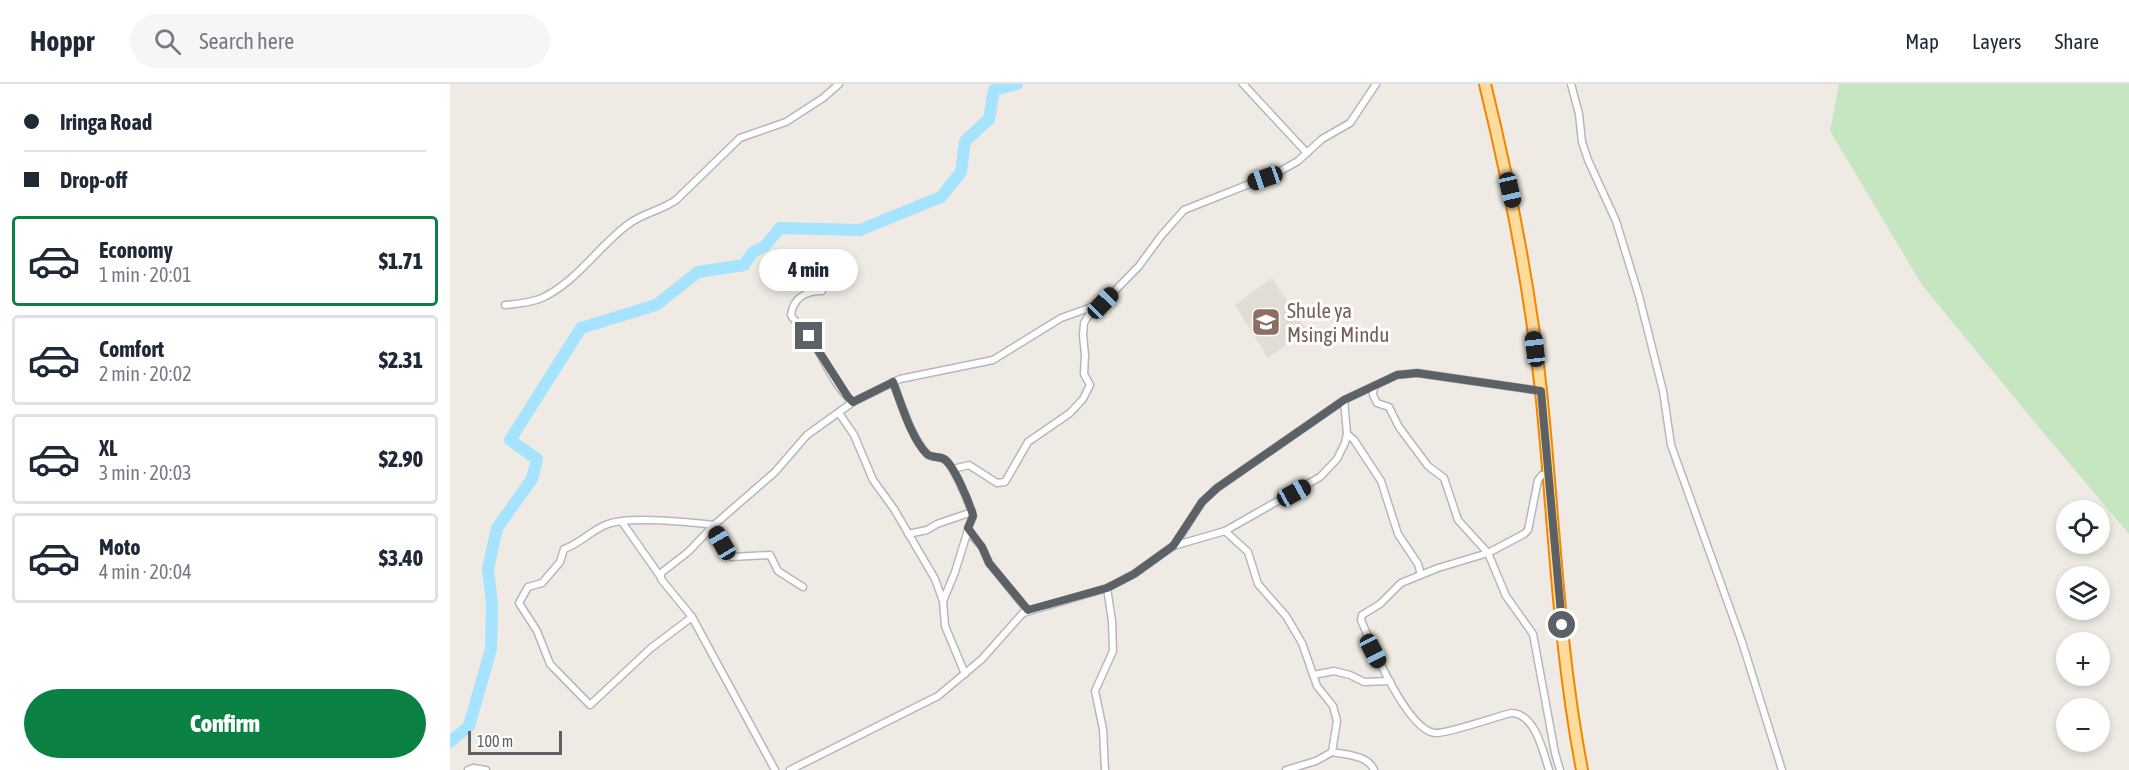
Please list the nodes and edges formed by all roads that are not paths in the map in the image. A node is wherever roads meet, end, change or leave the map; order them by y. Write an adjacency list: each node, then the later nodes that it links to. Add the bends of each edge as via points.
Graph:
1 (839, 84): 8 (street, via 786,122 740,138 676,200 616,233 567,282 531,302)
2 (1243, 84): 6 (street)
3 (1376, 84): 6 (street, via 1350,123)
4 (1485, 84): 12 (highway, via 1522,252)
5 (1571, 84): 48 (street, via 1582,142 1616,221 1639,296 1663,391 1671,445 1742,642)
6 (1307, 153): 9 (street, via 1277,173 1184,210 1139,266 1103,303)
7 (822, 291): 14 (street, via 799,298 791,315 807,332)
8 (505, 305)
9 (1093, 308): 10 (street, via 1061,318 987,362); 17 (street, via 1083,327 1083,374 1090,386 1083,399 1029,441 1005,482 997,483 969,465)
10 (893, 382): 14 (street); 17 (street, via 912,432 926,453 942,458)
11 (1374, 386): 12 (street, via 1397,375 1417,373); 13 (street); 26 (street, via 1377,403 1389,407 1428,466 1444,478 1458,520)
12 (1541, 391): 18 (highway)
13 (1344, 400): 16 (street); 25 (street, via 1209,494)
14 (853, 402): 15 (street)
15 (839, 413): 21 (street, via 807,435 775,471); 24 (street, via 854,435 873,480)
16 (1347, 434): 23 (street, via 1337,459 1320,477); 27 (street, via 1381,481 1398,534)
17 (953, 469): 19 (street)
18 (1547, 474): 26 (street, via 1538,480 1527,532); 47 (highway, via 1559,603)
19 (972, 512): 22 (street); 24 (street)
20 (622, 522): 21 (street); 28 (street); 33 (street, via 599,527 564,549 560,562 542,583 528,587 521,598 519,606 537,631 550,664 591,705 651,648)
21 (713, 526): 28 (street); 29 (street, via 732,557 770,555 778,571)
22 (968, 530): 31 (street); 32 (street)
23 (1225, 531): 25 (street); 35 (street, via 1248,552 1258,584 1294,628)
24 (908, 534): 31 (street, via 935,579)
25 (1173, 546): 30 (street)
26 (1488, 553): 27 (street); 46 (street, via 1506,596 1533,634)
27 (1421, 575): 36 (street, via 1401,583 1361,617 1373,651)
28 (660, 576): 33 (street)
29 (803, 587)
30 (1107, 588): 32 (street); 42 (street, via 1113,651 1095,691 1103,729)
31 (943, 601): 34 (street, via 945,626)
32 (1028, 610): 34 (street)
33 (692, 617): 40 (street)
34 (965, 674): 41 (street, via 938,696)
35 (1312, 675): 36 (street, via 1334,671 1364,681); 37 (street, via 1335,712)
36 (1390, 681): 45 (street, via 1409,714 1423,728 1436,733 1510,712 1521,714 1540,740)
37 (1332, 752): 43 (street); 44 (street, via 1361,758 1371,763)
38 (468, 770): 39 (street)
39 (486, 770)
40 (775, 770)
41 (790, 770)
42 (1105, 770)
43 (1286, 770)
44 (1374, 770)
45 (1549, 770)
46 (1560, 770)
47 (1582, 770)
48 (1782, 770)

